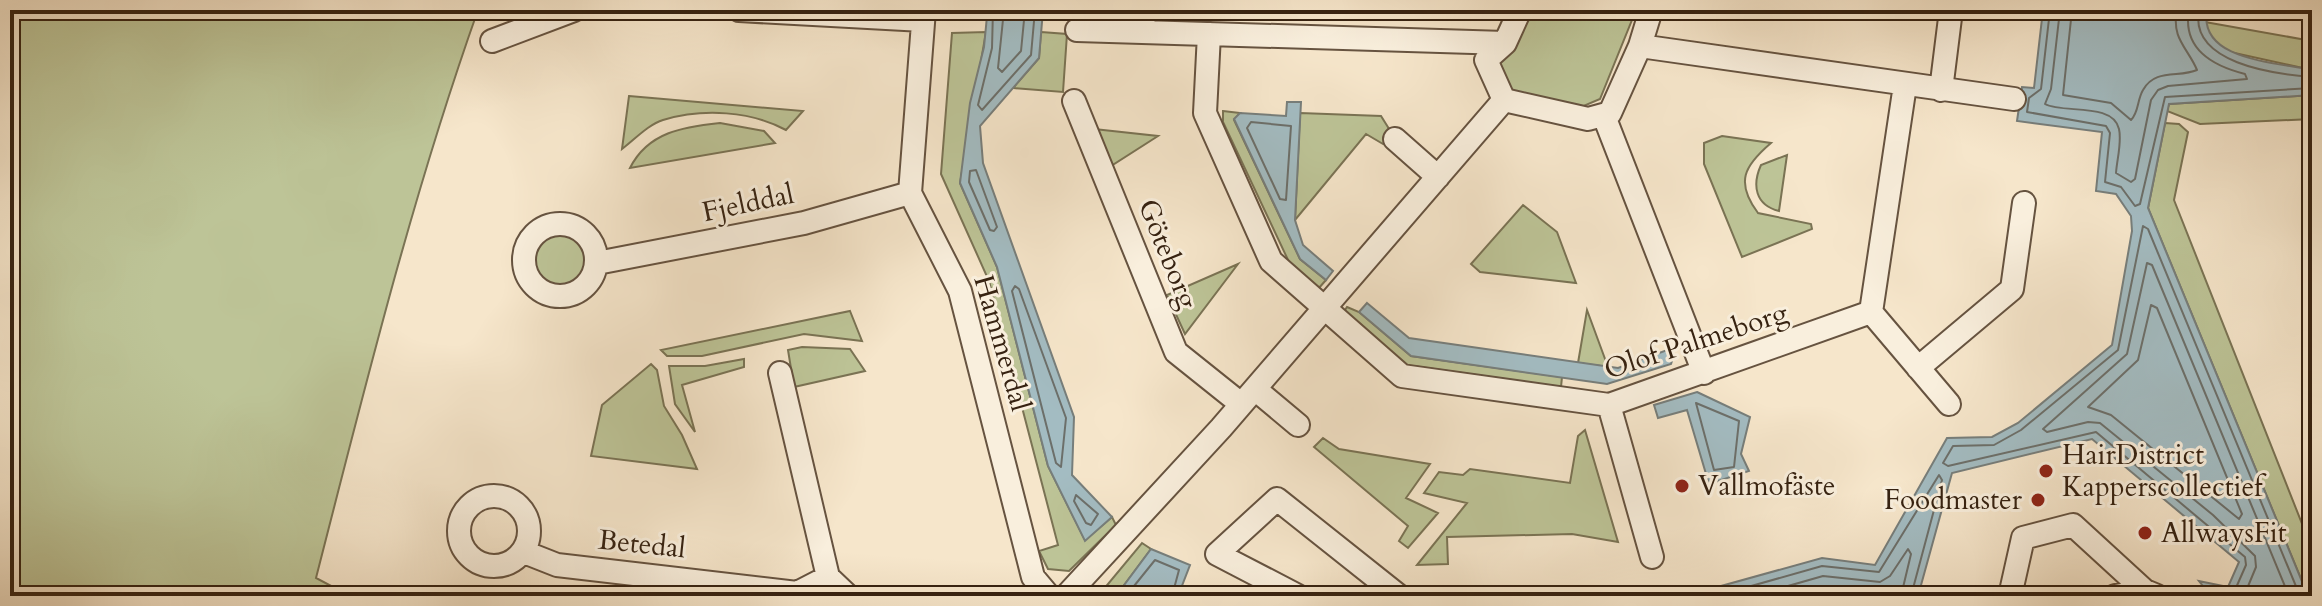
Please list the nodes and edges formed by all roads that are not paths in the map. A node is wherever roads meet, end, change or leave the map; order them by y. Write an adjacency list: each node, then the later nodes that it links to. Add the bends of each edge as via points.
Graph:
1 (574, 10): 11 (street)
2 (739, 10): 6 (street)
3 (1520, 10): 12 (street)
4 (1651, 10): 13 (street)
5 (1951, 10): 15 (street)
6 (791, 12): 7 (street)
7 (924, 15): 22 (street)
8 (1144, 21): 9 (street); 10 (street)
9 (1077, 30)
10 (1209, 34): 12 (street); 25 (street, Olof Palmeborg, via 1205,113 1271,261)
11 (492, 41)
12 (1505, 43): 17 (street, via 1486,60)
13 (1640, 46): 14 (street); 19 (street)
14 (1905, 85): 15 (street); 26 (street)
15 (1941, 90): 16 (street)
16 (2014, 99)
17 (1504, 100): 19 (street, via 1588,119); 21 (street)
18 (1074, 101): 30 (street, Göteborg, via 1176,352)
19 (1604, 116): 29 (street)
20 (1395, 139): 21 (street)
21 (1438, 177): 25 (street)
22 (910, 193): 24 (street, Fjelddal, via 804,223); 40 (street, Hammerdal, via 960,291 1033,577)
23 (2024, 203): 27 (street, via 2012,289)
24 (597, 263)
25 (1324, 310): 30 (street); 32 (street, Olof Palmeborg, via 1402,376)
26 (1871, 312): 27 (street); 29 (street, Olof Palmeborg)
27 (1918, 368): 31 (street)
28 (780, 373): 36 (street)
29 (1704, 373): 32 (street, Olof Palmeborg)
30 (1248, 396): 33 (street, Göteborg); 41 (street)
31 (1949, 404)
32 (1609, 405): 35 (street)
33 (1298, 425)
34 (524, 552): 37 (street, Betedal, via 557,565)
35 (1652, 557)
36 (828, 577): 37 (street, Betedal, via 797,593); 39 (street)
37 (756, 592)
38 (2151, 594): 44 (street, via 2073,525 2023,538); 45 (street)
39 (848, 596)
40 (1049, 596)
41 (1066, 596)
42 (1298, 596): 43 (street, via 1217,554 1277,499)
43 (1399, 596)
44 (2010, 596)
45 (2115, 596)

